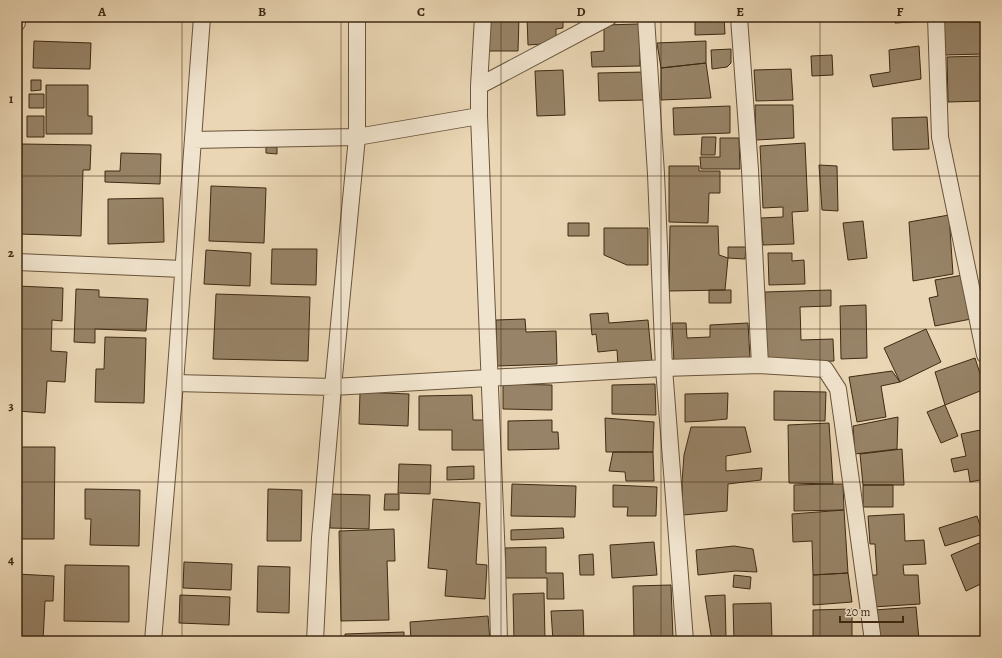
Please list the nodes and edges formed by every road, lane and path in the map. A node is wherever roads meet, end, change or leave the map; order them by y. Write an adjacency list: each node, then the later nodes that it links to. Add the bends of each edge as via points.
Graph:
1 (17, 17): 9 (street)
2 (202, 17): 13 (street)
3 (357, 17): 12 (street)
4 (483, 17): 10 (street)
5 (609, 17): 10 (street)
6 (646, 17): 18 (street)
7 (739, 17): 17 (street)
8 (936, 17): 16 (street, via 940,137)
9 (17, 23)
10 (479, 86): 11 (street)
11 (479, 116): 12 (street); 19 (street)
12 (357, 137): 13 (street); 21 (street)
13 (193, 140): 15 (street)
14 (17, 262): 15 (street)
15 (183, 269): 20 (street)
16 (985, 355)
17 (760, 365): 18 (street); 26 (street, via 825,369 838,389)
18 (664, 368): 19 (street); 25 (street)
19 (489, 378): 21 (street); 24 (street)
20 (175, 383): 21 (street); 22 (street)
21 (333, 387): 23 (street, via 320,538)
22 (153, 641)
23 (315, 641)
24 (498, 641)
25 (684, 641)
26 (872, 641)

